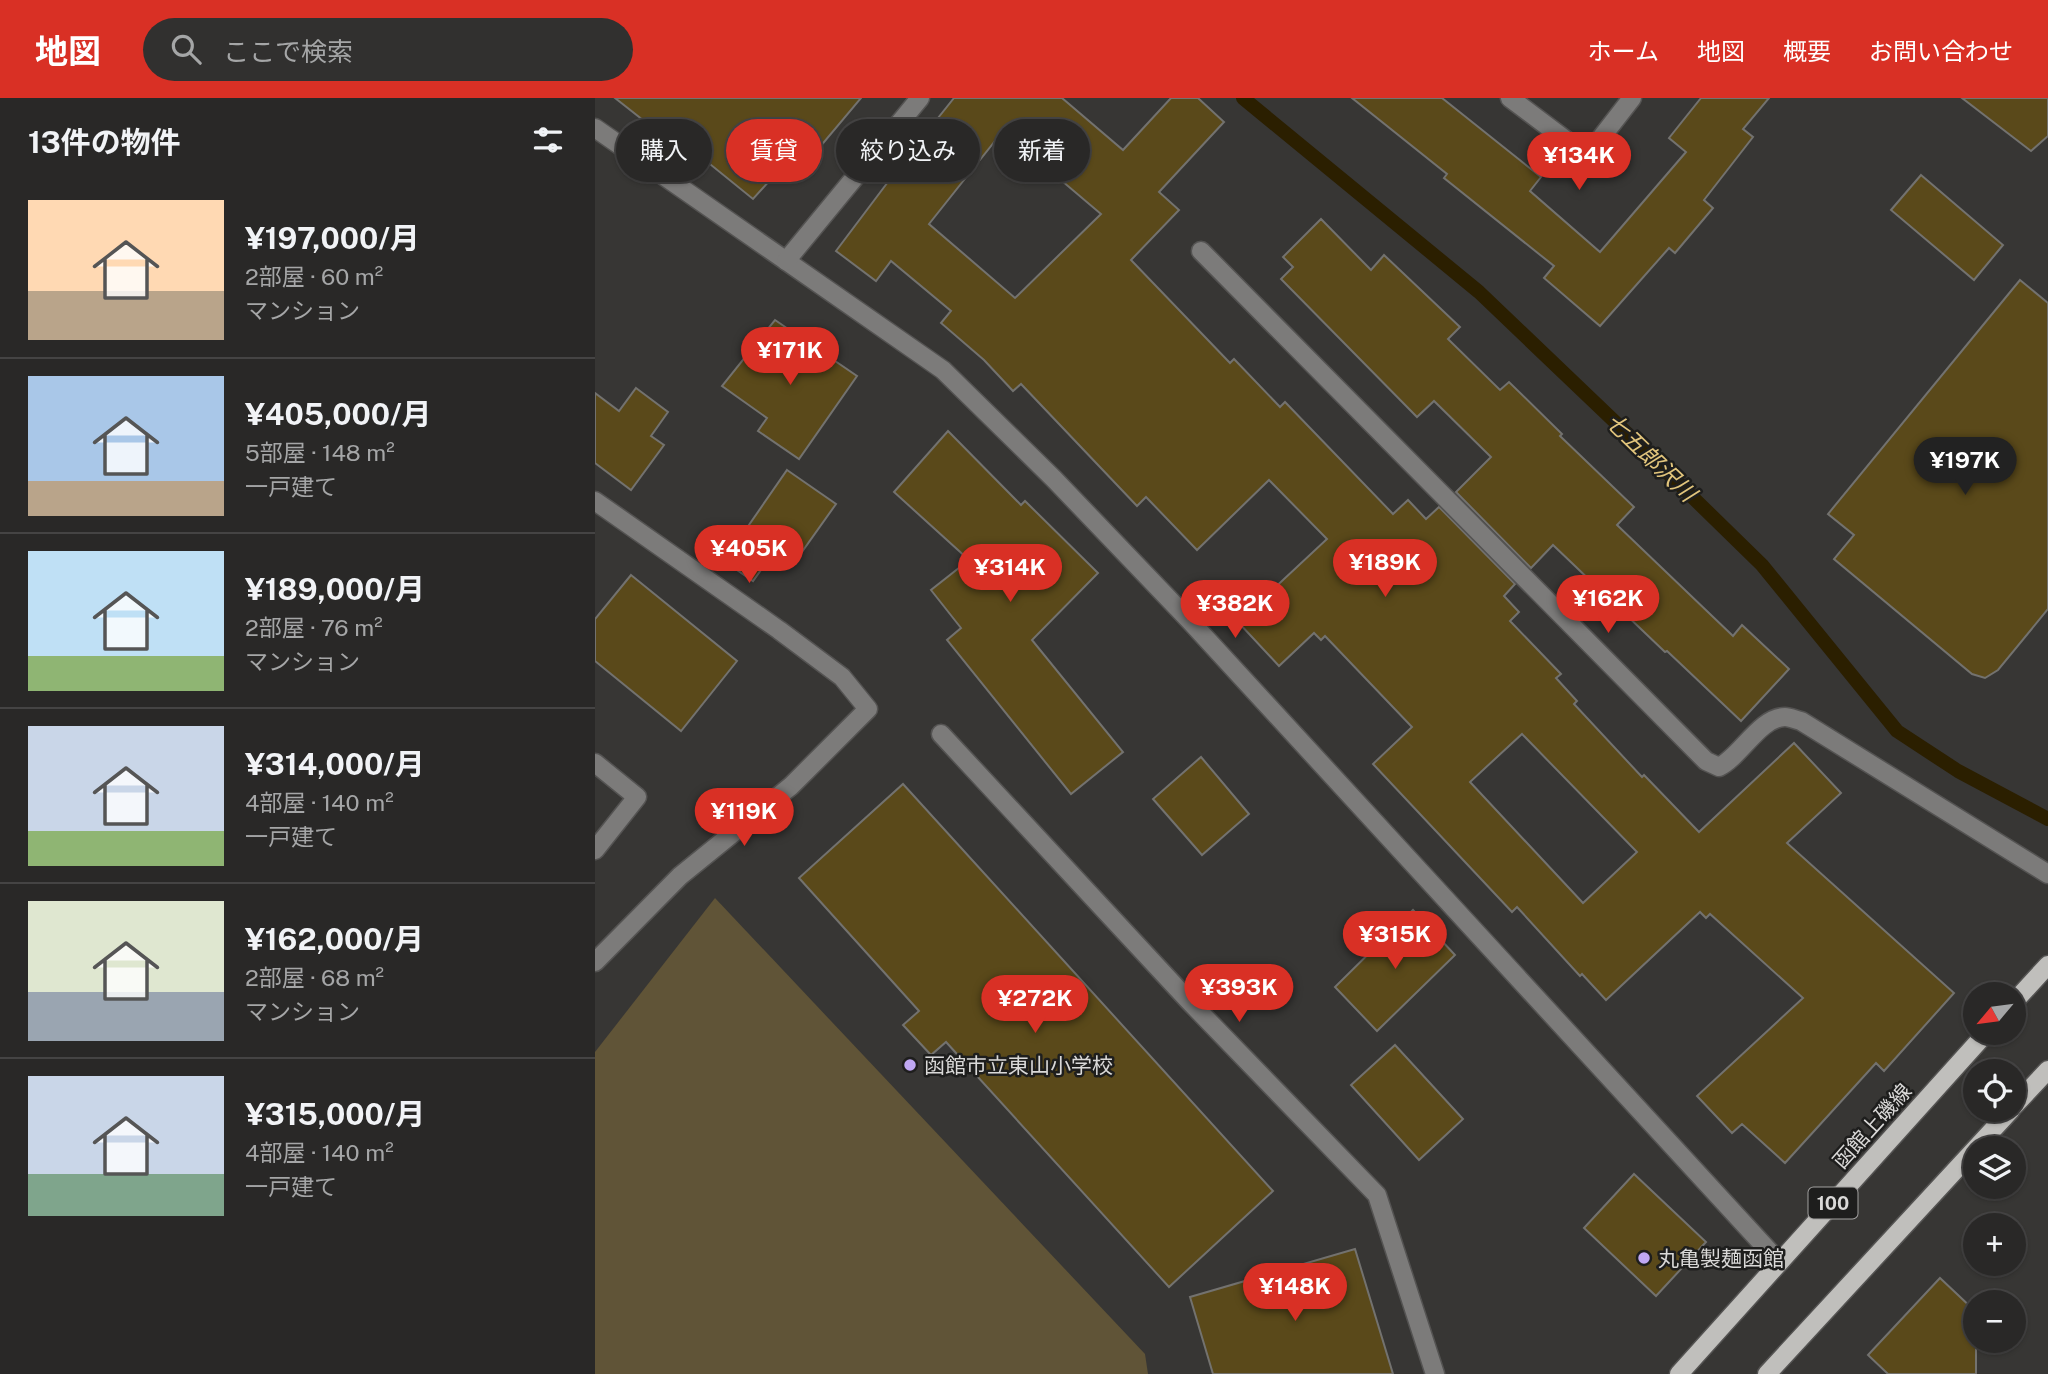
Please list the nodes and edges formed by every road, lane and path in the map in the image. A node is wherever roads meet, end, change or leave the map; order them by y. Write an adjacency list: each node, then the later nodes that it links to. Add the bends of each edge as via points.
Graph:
1 (920, 98): 6 (street)
2 (1510, 98): 3 (street, via 1587,156)
3 (1632, 98)
4 (595, 128): 6 (street)
5 (1201, 251): 11 (street, via 1706,761 1719,767 1731,761 1765,724 1783,717 1801,721)
6 (786, 261): 19 (street, via 943,370 1054,479 1335,776)
7 (595, 501): 12 (street, via 842,677 868,709 791,786 680,876)
8 (941, 734): 20 (street, via 1377,1195)
9 (595, 763): 10 (street, via 637,797)
10 (595, 850)
11 (2048, 874)
12 (595, 962)
13 (2048, 964): 14 (main road)
14 (2027, 987)
15 (1975, 1045): 19 (main road, 函館上磯線 / 100)
16 (2048, 1070): 17 (main road)
17 (2026, 1094)
18 (2000, 1122): 22 (main road)
19 (1779, 1262): 21 (main road, 函館上磯線 / 100)
20 (1435, 1374)
21 (1679, 1374)
22 (1767, 1374)

